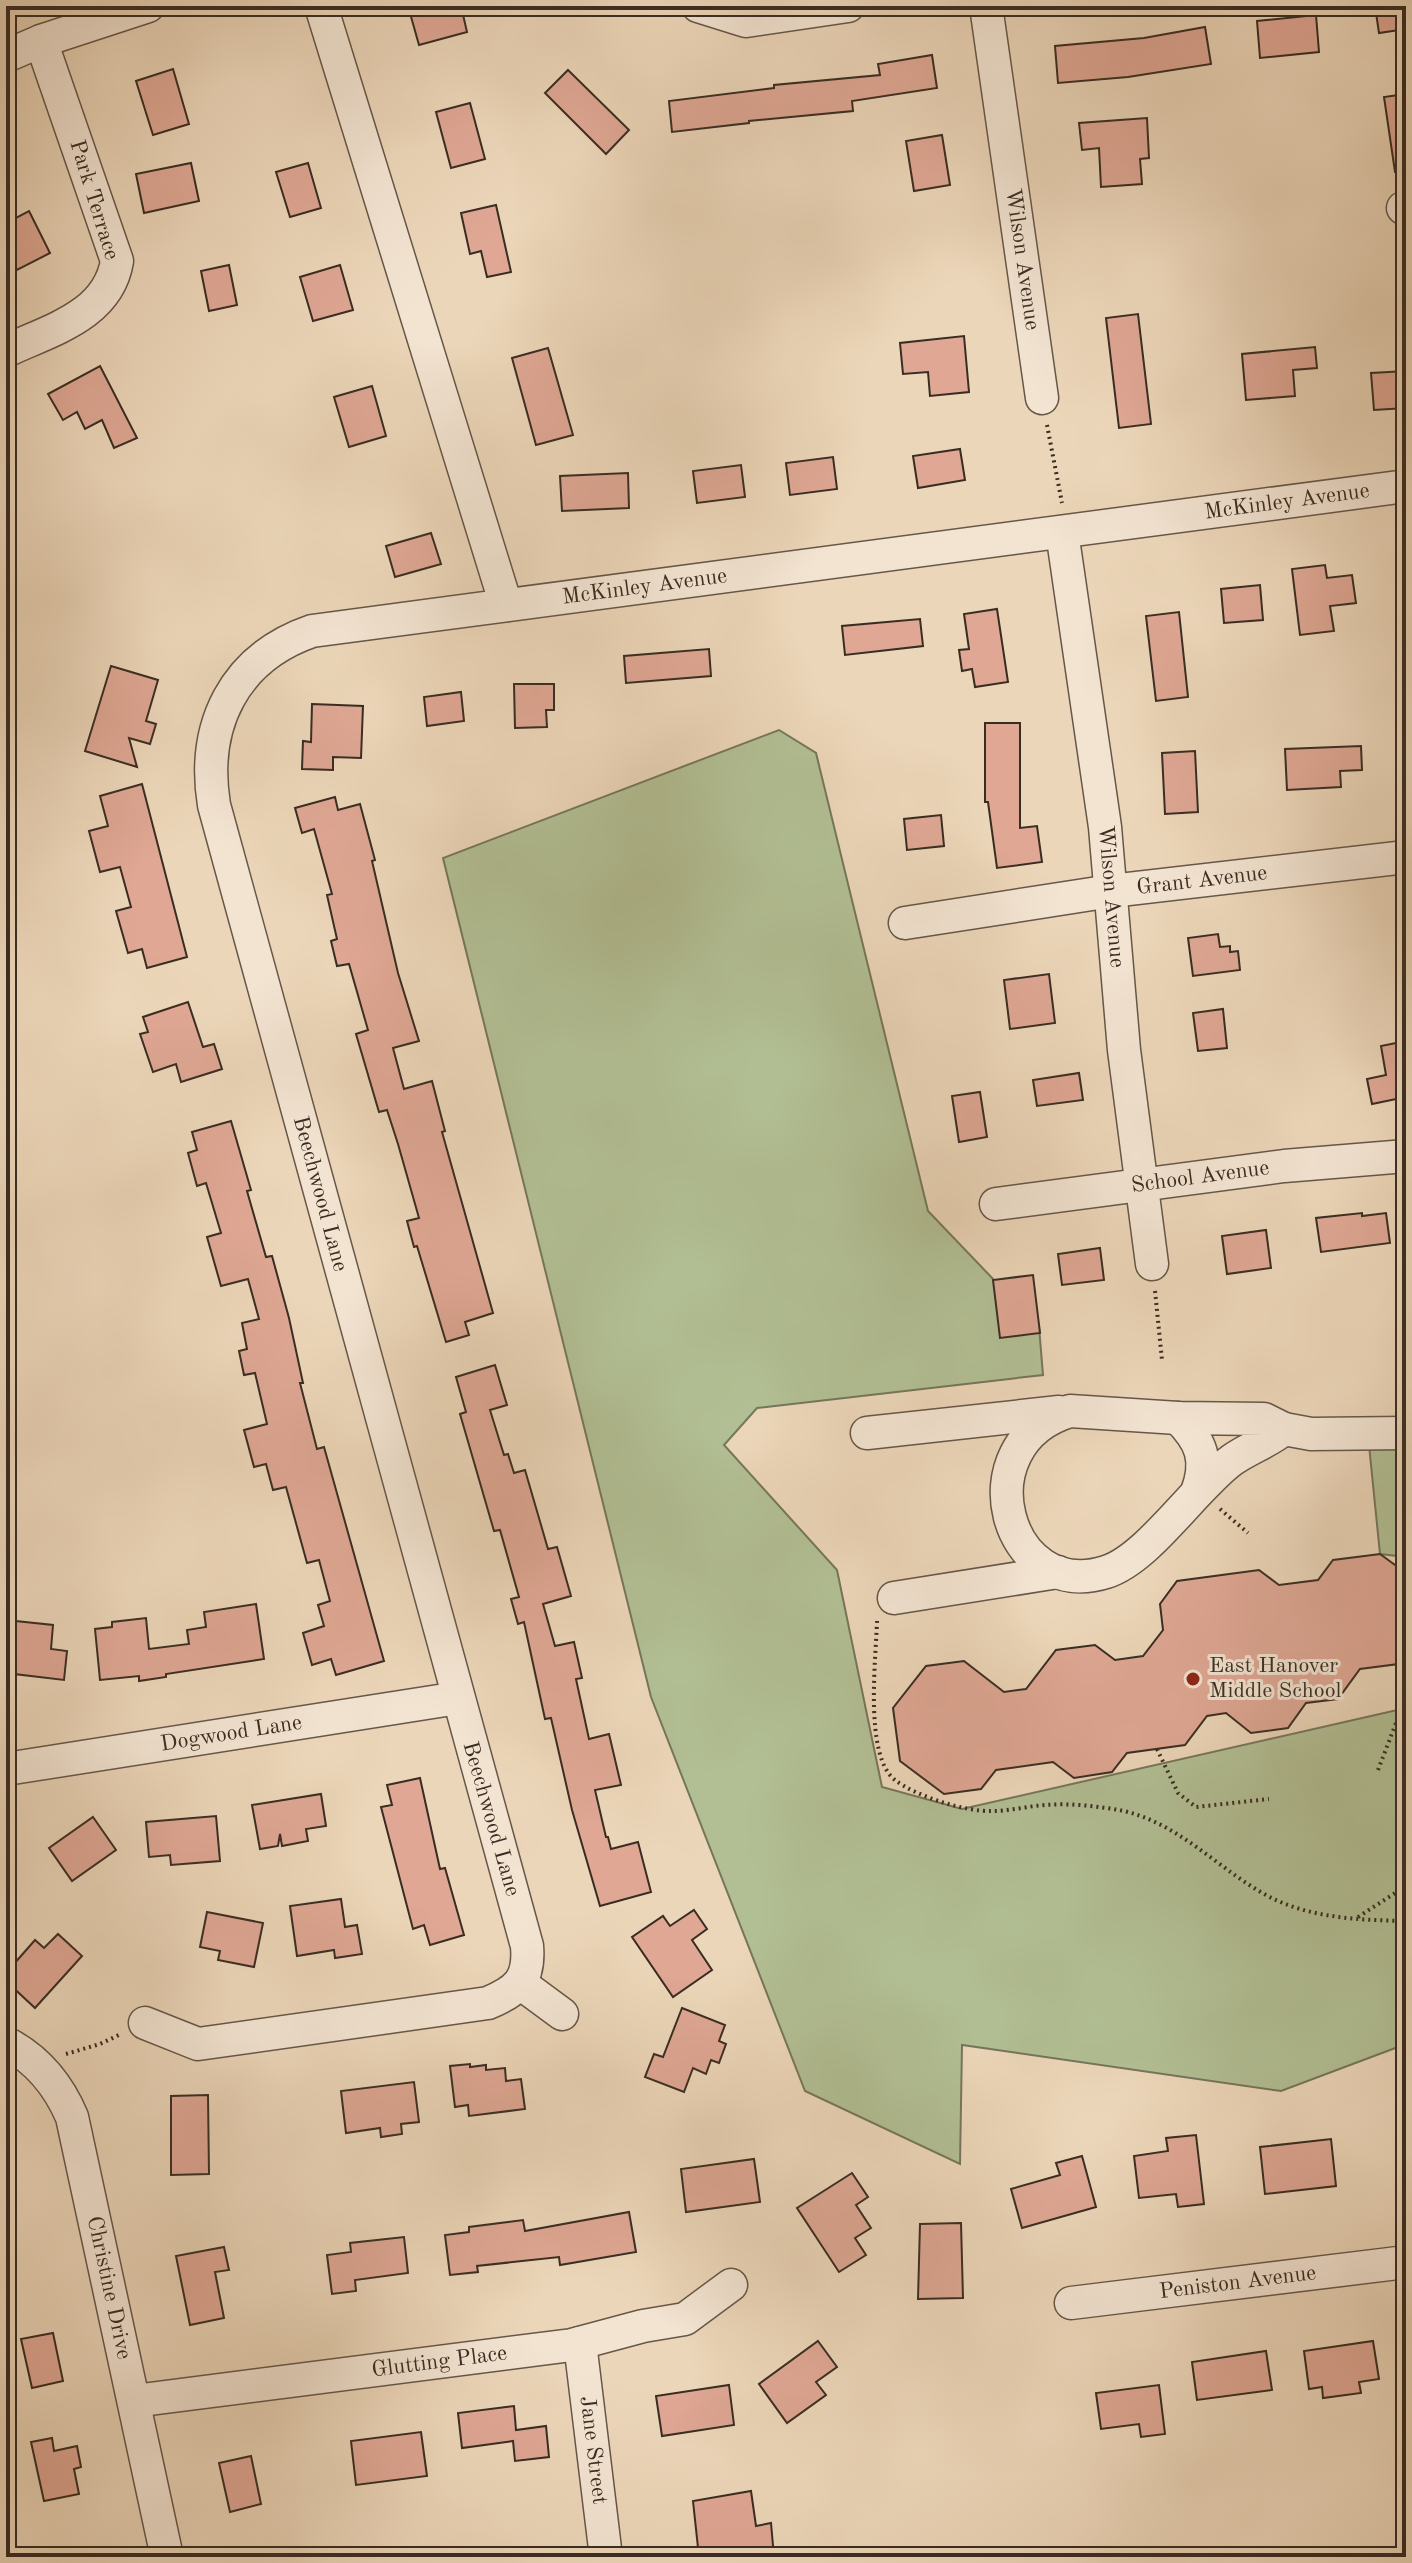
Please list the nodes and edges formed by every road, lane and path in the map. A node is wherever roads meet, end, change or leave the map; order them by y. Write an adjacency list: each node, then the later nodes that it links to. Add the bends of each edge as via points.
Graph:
1 (148, 6): 6 (street)
2 (321, 6): 12 (street)
3 (698, 6): 4 (street, via 746,21)
4 (848, 6)
5 (986, 6): 9 (street, Wilson Avenue)
6 (41, 41): 7 (street); 8 (street, Park Terrace, via 117,261 108,289 86,313)
7 (6, 56)
8 (6, 351)
9 (1042, 398): 11 (path)
10 (1406, 486): 11 (street, McKinley Avenue)
11 (1063, 522): 12 (street, McKinley Avenue); 14 (street, Wilson Avenue)
12 (506, 605): 31 (street, Beechwood Lane, via 312,631 289,639 250,668 230,695 210,757 214,805)
13 (1406, 857): 14 (street, Grant Avenue)
14 (1111, 891): 15 (street, Grant Avenue); 17 (street, Wilson Avenue, via 1124,1050)
15 (905, 923)
16 (1406, 1156): 17 (street, School Avenue)
17 (1143, 1184): 18 (street, School Avenue); 19 (street, Wilson Avenue)
18 (996, 1204)
19 (1152, 1264): 20 (path)
20 (1162, 1360)
21 (1070, 1411): 22 (street); 24 (street); 28 (street, via 1028,1435 1012,1463 1006,1495 1020,1542)
22 (1178, 1418): 23 (street, via 1264,1419); 26 (street, via 1200,1448)
23 (1284, 1429): 25 (street, via 1311,1434); 26 (street, via 1234,1459)
24 (867, 1433)
25 (1406, 1433)
26 (1208, 1501): 27 (path); 28 (street, via 1122,1565 1091,1575)
27 (1248, 1533)
28 (1058, 1572): 29 (street)
29 (885, 1610): 37 (path, via 877,1746 883,1768 894,1780 917,1794 988,1812 1061,1805 1146,1817 1281,1903)
30 (1406, 1697): 34 (path)
31 (458, 1698): 33 (street, Dogwood Lane); 39 (street, Beechwood Lane, via 527,1946 528,1964)
32 (1157, 1749): 35 (path, via 1178,1793 1196,1807)
33 (6, 1769)
34 (1378, 1770)
35 (1269, 1799)
36 (1406, 1886): 37 (path)
37 (1356, 1918): 38 (path)
38 (1406, 1921)
39 (520, 1983): 40 (street); 41 (street, via 488,2003 198,2044)
40 (562, 2014)
41 (145, 2023): 43 (path, via 57,2056)
42 (6, 2043): 43 (street, Christine Drive)
43 (43, 2070): 48 (street, Christine Drive, via 72,2117)
44 (1406, 2262): 46 (street, Peniston Avenue)
45 (731, 2285): 47 (street, Glutting Place, via 685,2319)
46 (1071, 2303)
47 (580, 2343): 48 (street, Glutting Place); 50 (street, Jane Street)
48 (134, 2401): 49 (street, Christine Drive)
49 (167, 2557)
50 (606, 2557)

